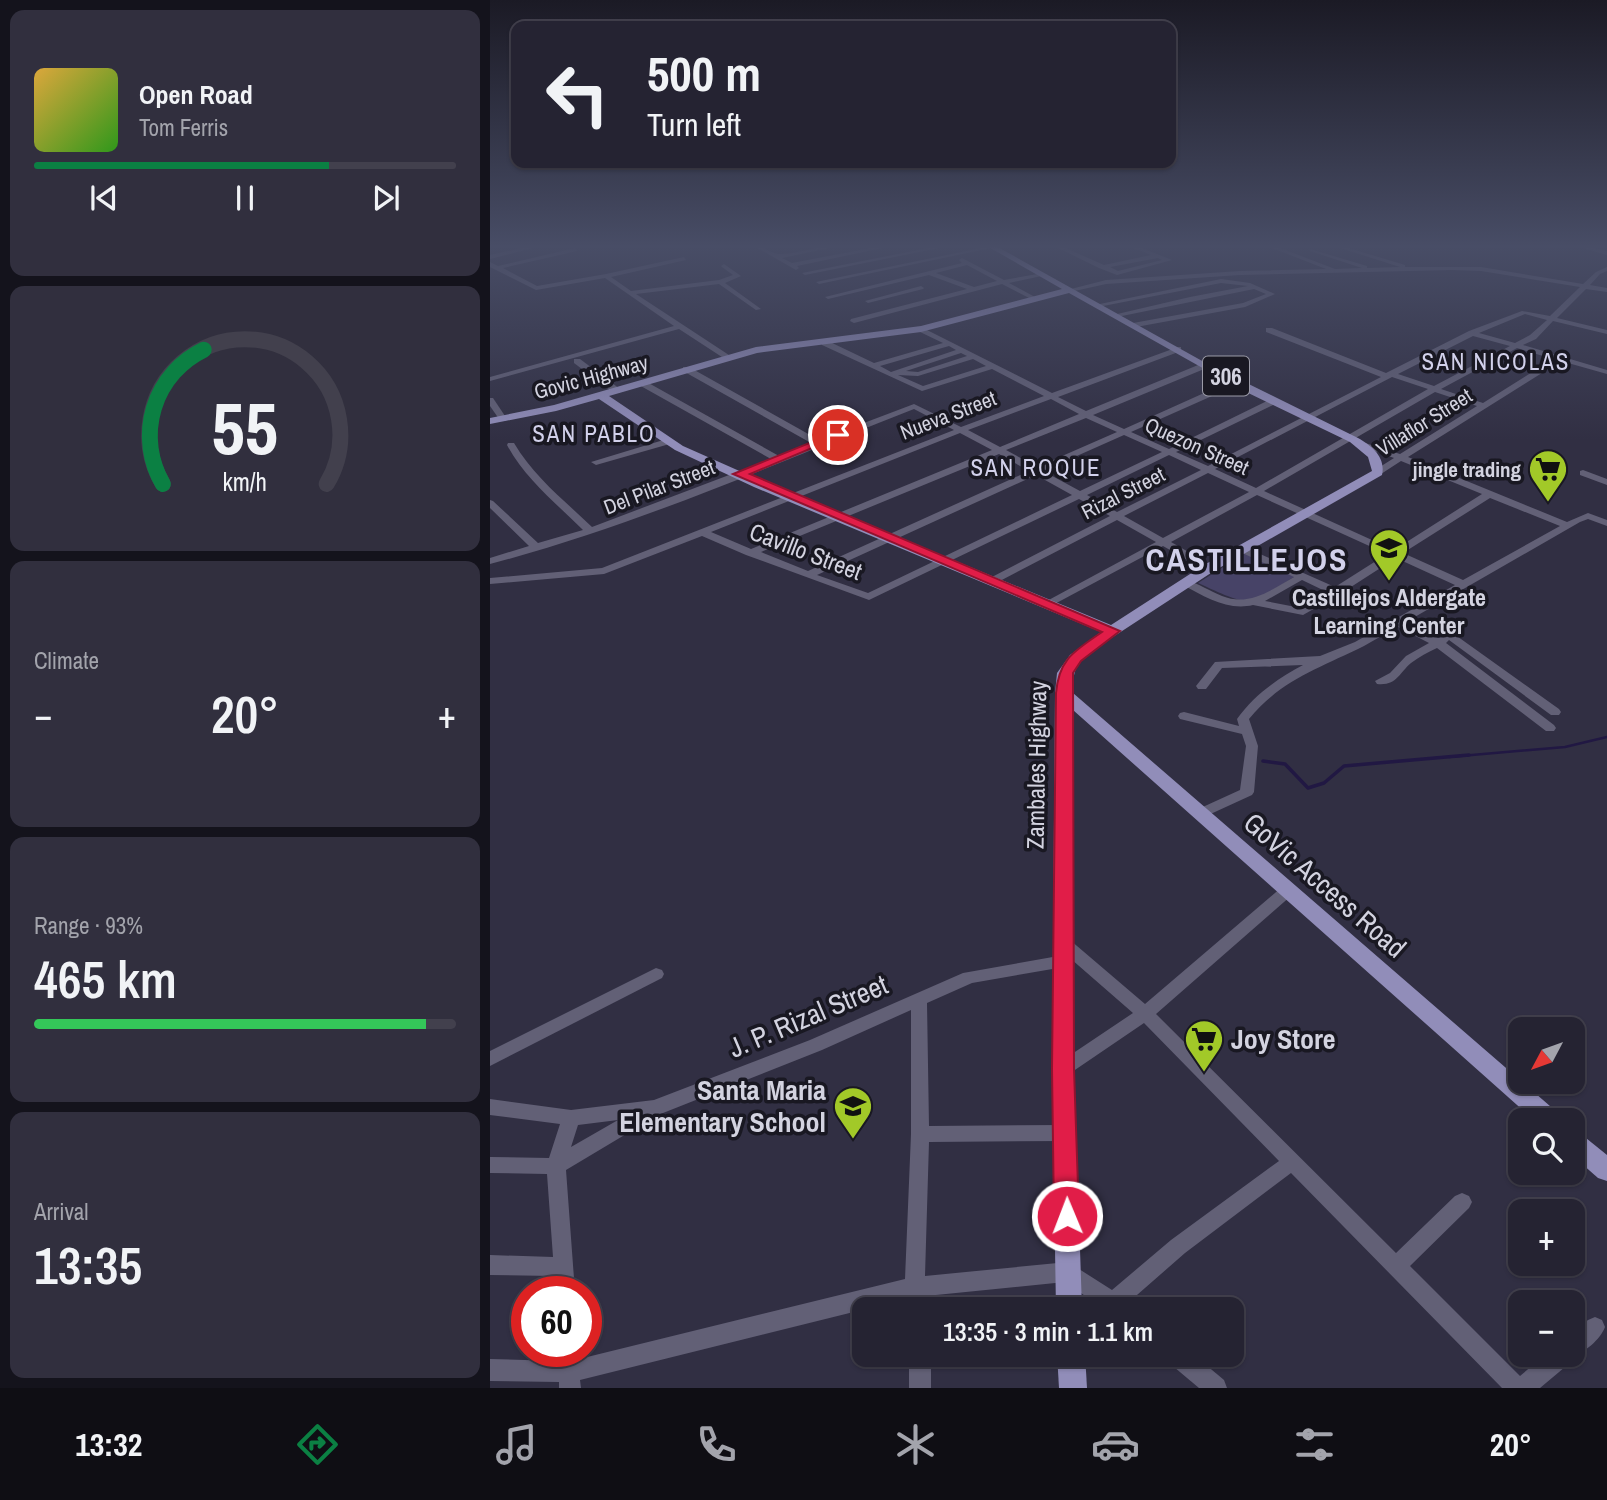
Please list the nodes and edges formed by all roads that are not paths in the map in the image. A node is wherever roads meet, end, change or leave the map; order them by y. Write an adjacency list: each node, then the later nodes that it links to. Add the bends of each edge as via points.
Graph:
1 (656, 311): 12 (street)
2 (887, 311): 10 (street)
3 (988, 311): 13 (main road, Govic Highway)
4 (1109, 311): 8 (main road, 306)
5 (1138, 311): 8 (street)
6 (1210, 311): 11 (street)
7 (1561, 311): 9 (street)
8 (1117, 315): 11 (main road, 306)
9 (1553, 319): 15 (street, Rizal Street); 16 (street, Rizal Street, via 1524,312); 19 (street)
10 (854, 321)
11 (1136, 325): 20 (main road, 306)
12 (679, 327): 23 (street); 33 (street)
13 (921, 330): 17 (main road, Govic Highway); 18 (street, Quezon Street)
14 (1269, 330): 32 (street)
15 (1607, 332)
16 (1472, 333): 19 (street); 32 (street, Rizal Street)
17 (825, 343): 23 (main road, Govic Highway); 27 (street)
18 (949, 344): 21 (street, Quezon Street); 27 (street)
19 (1516, 346): 24 (street); 36 (street)
20 (1178, 349): 26 (main road, 306); 39 (street, Nueva Street)
21 (963, 350): 22 (street, Quezon Street); 31 (street)
22 (975, 356): 28 (street, Quezon Street); 31 (street, via 918,374)
23 (728, 357): 29 (main road, Govic Highway)
24 (1560, 358): 30 (street); 42 (street, Villaflor Street)
25 (577, 361): 37 (street)
26 (1206, 365): 34 (main road, 306); 43 (street)
27 (872, 366): 31 (street)
28 (991, 367): 31 (street, via 922,389); 39 (street, Quezon Street)
29 (686, 369): 35 (main road, Govic Highway); 51 (street)
30 (1607, 372)
31 (892, 373)
32 (1388, 375): 36 (street); 44 (street, Rizal Street)
33 (490, 379)
34 (1236, 382): 41 (main road, 306); 48 (street)
35 (642, 383): 37 (main road, Govic Highway); 57 (street)
36 (1434, 389): 42 (street); 49 (street)
37 (617, 391): 38 (main road, Govic Highway)
38 (601, 396): 45 (main road, Govic Highway); 50 (main road)
39 (1051, 397): 43 (street, Quezon Street); 47 (street, Nueva Street)
40 (490, 400): 45 (street)
41 (1272, 402): 44 (main road, 306); 55 (street, Cavillo Street)
42 (1482, 405): 56 (street, Villaflor Street)
43 (1085, 414): 48 (street, Quezon Street); 54 (street)
44 (1305, 417): 49 (main road, 306); 59 (street, Rizal Street)
45 (503, 419): 46 (main road, Govic Highway)
46 (490, 421)
47 (961, 430): 51 (street, Del Pilar Street, via 914,406); 54 (street, Del Pilar Street); 68 (street, Nueva Street)
48 (1124, 432): 55 (street, Quezon Street); 60 (street)
49 (1350, 438): 53 (main road, 306); 65 (street)
50 (670, 441): 58 (street); 63 (main road)
51 (817, 443): 57 (street, Del Pilar Street)
52 (511, 445): 75 (street, via 527,471)
53 (1362, 445): 56 (street); 61 (main road, 306, via 1378,461)
54 (999, 450): 60 (street, Del Pilar Street); 71 (street)
55 (1170, 453): 59 (street, Quezon Street); 67 (street, Cavillo Street)
56 (1399, 457): 61 (street, Villaflor Street); 66 (street)
57 (777, 459): 63 (street, Del Pilar Street)
58 (596, 462)
59 (1209, 470): 65 (street, Quezon Street); 72 (street, Rizal Street)
60 (1037, 471): 67 (street, Del Pilar Street); 77 (street)
61 (1378, 471): 70 (main road, Zambales Highway)
62 (1583, 473): 64 (street)
63 (739, 474): 68 (main road); 75 (street, Del Pilar Street)
64 (1607, 482)
65 (1256, 492): 70 (street, Quezon Street); 78 (street)
66 (1491, 493): 74 (street); 82 (street)
67 (1080, 496): 72 (street, Del Pilar Street); 83 (street, Cavillo Street)
68 (790, 498): 71 (main road); 76 (street, Nueva Street)
69 (491, 501): 79 (street)
70 (1306, 513): 80 (main road, Zambales Highway); 82 (street, Quezon Street)
71 (836, 517): 77 (main road); 81 (street)
72 (1118, 518): 78 (street, Del Pilar Street); 88 (street, Rizal Street)
73 (1607, 523): 74 (street, via 1588,516)
74 (1569, 526): 91 (street)
75 (590, 531): 79 (street, Del Pilar Street)
76 (703, 533): 81 (street, Cavillo Street); 89 (street, Nueva Street, via 604,571)
77 (888, 537): 83 (main road); 86 (street)
78 (1162, 542): 85 (street, Del Pilar Street); 94 (street)
79 (536, 547): 84 (street, Del Pilar Street)
80 (1242, 549): 85 (main road, Zambales Highway); 87 (street)
81 (750, 553): 86 (street, Cavillo Street)
82 (1396, 555): 91 (street, Quezon Street); 92 (street)
83 (944, 560): 86 (street, Cavillo Street, via 869,597); 88 (main road)
84 (490, 561)
85 (1209, 568): 90 (main road, Zambales Highway)
86 (808, 576)
87 (1302, 576): 92 (street); 93 (street)
88 (994, 580): 94 (main road)
89 (490, 581)
90 (1187, 583): 93 (street, via 1239,607); 96 (main road, Zambales Highway)
91 (1464, 585): 95 (street)
92 (1336, 592): 93 (street, via 1303,612)
93 (1257, 603)
94 (1049, 604): 96 (main road)
95 (1397, 622): 97 (street); 98 (street)
96 (1112, 631): 101 (main road, Zambales Highway, via 1075,658 1065,673)
97 (1447, 638): 99 (street, via 1409,658 1395,675); 102 (street); 104 (street)
98 (1325, 657): 100 (street, via 1290,663 1219,664); 105 (street, via 1249,709 1243,719)
99 (1381, 681)
100 (1202, 686)
101 (1063, 693): 106 (main road, GoVic Access Road); 108 (main road, Zambales Highway)
102 (1555, 712)
103 (1184, 716): 105 (street)
104 (1550, 728)
105 (1244, 731): 106 (street, via 1252,746 1247,792)
106 (1199, 814): 107 (main road, GoVic Access Road)
107 (1287, 891): 111 (street); 116 (main road, GoVic Access Road)
108 (1064, 952): 110 (street, J. P. Rizal Street, via 969,976); 111 (street); 113 (main road, Zambales Highway)
109 (656, 974): 112 (street)
110 (919, 1000): 115 (street, J. P. Rizal Street); 119 (street)
111 (1145, 1014): 113 (street); 121 (street)
112 (490, 1059)
113 (1063, 1069): 118 (main road, Zambales Highway)
114 (490, 1107): 117 (street, J. P. Rizal Street)
115 (655, 1108): 117 (street, J. P. Rizal Street); 123 (street)
116 (1536, 1108)
117 (571, 1118): 123 (street)
118 (1065, 1133): 119 (street); 129 (main road, Zambales Highway)
119 (920, 1134): 131 (street)
120 (1585, 1151): 124 (main road)
121 (1292, 1162): 127 (street); 135 (street, via 1182,1243 1138,1279)
122 (490, 1166): 123 (street)
123 (556, 1166): 128 (street)
124 (1607, 1170)
125 (1462, 1202): 127 (street)
126 (490, 1265): 128 (street)
127 (1396, 1266): 147 (street)
128 (564, 1267): 130 (street)
129 (1068, 1272): 131 (street); 133 (main road, Zambales Highway); 134 (street)
130 (564, 1276)
131 (915, 1287): 132 (street); 143 (street)
132 (916, 1297)
133 (1069, 1297)
134 (1105, 1297)
135 (1125, 1297)
136 (1595, 1328): 137 (street)
137 (1585, 1336)
138 (920, 1367): 144 (street)
139 (1072, 1367): 145 (main road)
140 (1191, 1367): 146 (street)
141 (1548, 1367): 148 (street)
142 (490, 1370): 143 (street)
143 (569, 1370)
144 (920, 1388)
145 (1073, 1388)
146 (1216, 1388)
147 (1517, 1388)
148 (1523, 1388)

